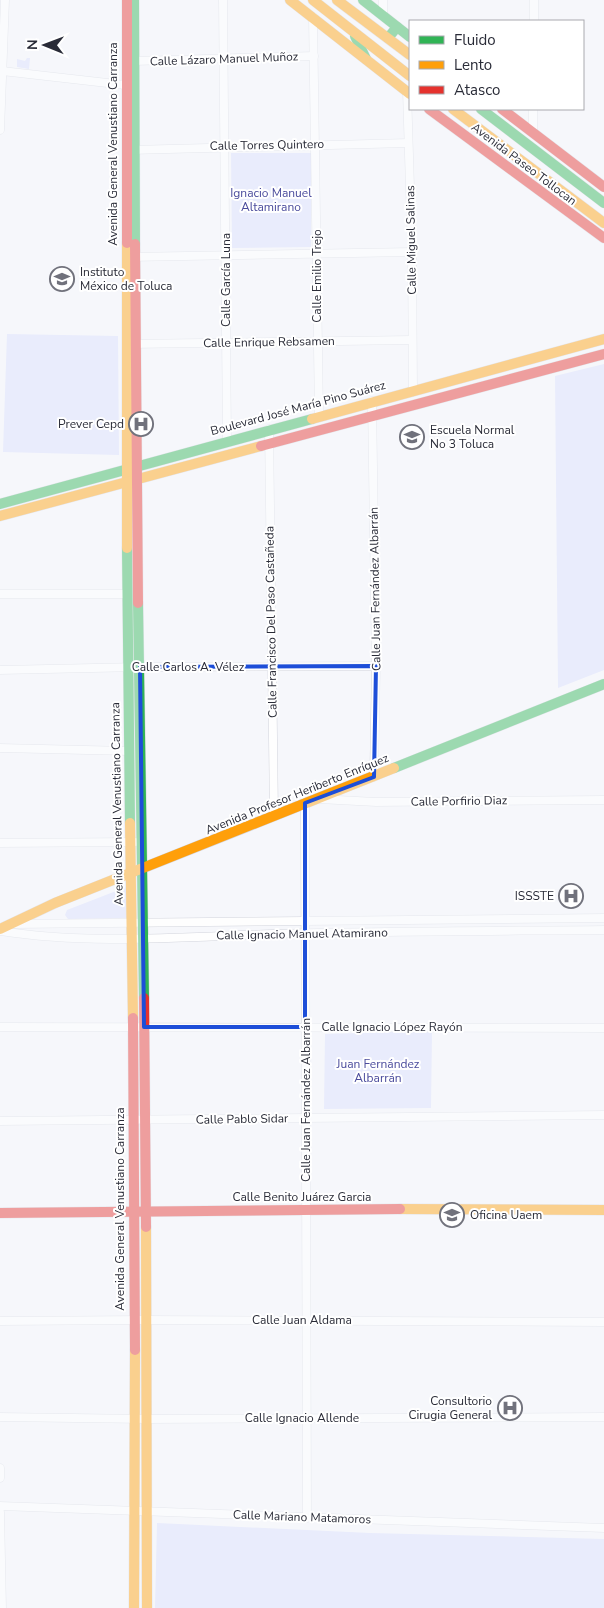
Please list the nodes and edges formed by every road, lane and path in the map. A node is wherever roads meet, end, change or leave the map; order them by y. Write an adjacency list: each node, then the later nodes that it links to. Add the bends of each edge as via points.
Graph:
1 (5, 0): 23 (street)
2 (127, 0): 25 (main road, Avenida General Venustiano Carranza)
3 (134, 0): 22 (main road, Avenida General Venustiano Carranza)
4 (223, 0): 21 (street, Calle García Luna)
5 (290, 0): 12 (main road)
6 (313, 0): 15 (main road)
7 (337, 0): 17 (main road)
8 (363, 0): 11 (main road)
9 (383, 0): 11 (street)
10 (534, 0): 13 (street)
11 (383, 15): 14 (main road)
12 (313, 17): 19 (street, Calle Emilio Trejo); 20 (main road)
13 (534, 20)
14 (397, 27): 16 (main road); 17 (main road)
15 (354, 33): 20 (main road); 24 (main road)
16 (409, 36)
17 (388, 38): 18 (main road)
18 (409, 53)
19 (314, 56): 21 (street, Calle Lázaro Manuel Muñoz); 36 (street, Calle Emilio Trejo)
20 (366, 59): 26 (main road)
21 (223, 60): 22 (street, Calle Lázaro Manuel Muñoz); 37 (street, Calle García Luna)
22 (134, 61): 38 (main road, Avenida General Venustiano Carranza)
23 (2, 71): 25 (street); 27 (street)
24 (409, 75)
25 (125, 85): 38 (main road, Avenida General Venustiano Carranza)
26 (408, 93): 35 (street, Calle Miguel Salinas)
27 (1, 94): 33 (street)
28 (431, 110): 42 (main road, Avenida Paseo Tollocan)
29 (454, 110): 41 (main road, Avenida Paseo Tollocan)
30 (483, 110): 40 (main road, Avenida Paseo Tollocan)
31 (503, 110): 34 (main road)
32 (533, 110): 34 (street)
33 (0, 130)
34 (533, 133): 39 (main road)
35 (408, 143): 36 (street, Calle Torres Quintero); 43 (street, Calle Miguel Salinas)
36 (316, 144): 37 (street, Calle Torres Quintero); 44 (street, Calle Emilio Trejo)
37 (225, 146): 38 (street, Calle Torres Quintero); 45 (street, Calle García Luna)
38 (130, 150): 46 (main road, Avenida General Venustiano Carranza)
39 (604, 187)
40 (604, 203)
41 (604, 223)
42 (604, 238)
43 (412, 252): 44 (street); 48 (street, Calle Miguel Salinas)
44 (317, 253): 45 (street); 49 (street, Calle Emilio Trejo)
45 (226, 254): 46 (street); 50 (street, Calle García Luna)
46 (131, 257): 51 (main road, Avenida General Venustiano Carranza); 52 (main road, Avenida General Venustiano Carranza)
47 (604, 339): 54 (main road, Boulevard José María Pino Suárez)
48 (411, 340): 49 (street, Calle Enrique Rebsamen); 54 (street, Calle Miguel Salinas)
49 (317, 341): 50 (street, Calle Enrique Rebsamen); 56 (street, Calle Emilio Trejo)
50 (226, 343): 52 (street, Calle Enrique Rebsamen); 59 (street, Calle García Luna)
51 (126, 344): 52 (street, Calle Enrique Rebsamen); 62 (main road, Avenida General Venustiano Carranza)
52 (137, 344): 61 (main road, Avenida General Venustiano Carranza)
53 (604, 354): 57 (main road)
54 (413, 390): 55 (main road, Boulevard José María Pino Suárez)
55 (372, 401): 56 (main road, Boulevard José María Pino Suárez); 57 (street, Calle Juan Fernández Albarrán)
56 (319, 415): 58 (main road, Boulevard José María Pino Suárez)
57 (373, 416): 60 (main road); 69 (street, Calle Juan Fernández Albarrán)
58 (269, 429): 59 (main road, Boulevard José María Pino Suárez); 60 (street, Calle Francisco Del Paso Castañeda)
59 (227, 441): 61 (main road, Boulevard José María Pino Suárez)
60 (269, 443): 63 (main road); 72 (street, Calle Francisco Del Paso Castañeda)
61 (138, 465): 62 (main road, Boulevard José María Pino Suárez); 63 (main road, Avenida General Venustiano Carranza)
62 (126, 469): 64 (main road, Avenida General Venustiano Carranza); 65 (main road, Boulevard José María Pino Suárez)
63 (138, 478): 64 (main road); 71 (main road, Avenida General Venustiano Carranza)
64 (126, 482): 66 (main road); 68 (main road, Avenida General Venustiano Carranza)
65 (0, 504)
66 (0, 516)
67 (0, 594): 68 (street)
68 (127, 594): 70 (main road, Avenida General Venustiano Carranza)
69 (376, 666): 72 (street, Calle Carlos A. Vélez); 77 (street, Calle Juan Fernández Albarrán)
70 (128, 667): 71 (street, Calle Carlos A. Vélez); 73 (street, Calle Carlos A. Vélez); 76 (main road, Avenida General Venustiano Carranza)
71 (140, 667): 72 (street, Calle Carlos A. Vélez); 83 (main road, Avenida General Venustiano Carranza)
72 (271, 667): 80 (street, Calle Francisco Del Paso Castañeda)
73 (0, 670)
74 (604, 684): 77 (main road, Avenida Profesor Heriberto Enríquez)
75 (0, 748): 76 (street)
76 (129, 752): 82 (main road, Avenida General Venustiano Carranza)
77 (374, 777): 79 (main road, Avenida Profesor Heriberto Enríquez)
78 (604, 800): 79 (street, Calle Porfirio Diaz)
79 (310, 801): 80 (main road, Avenida Profesor Heriberto Enríquez); 88 (street, Calle Juan Fernández Albarrán)
80 (274, 816): 84 (main road, Avenida Profesor Heriberto Enríquez)
81 (0, 842): 82 (street)
82 (130, 842): 83 (street); 85 (main road, Avenida General Venustiano Carranza)
83 (143, 842): 84 (main road, Avenida General Venustiano Carranza)
84 (144, 869): 85 (main road, Avenida Profesor Heriberto Enríquez); 87 (main road, Avenida General Venustiano Carranza)
85 (130, 874): 89 (main road, Avenida General Venustiano Carranza); 90 (main road, Avenida Profesor Heriberto Enríquez)
86 (604, 918): 88 (street, Calle Ignacio Manuel Atamirano)
87 (144, 922): 88 (street, Calle Ignacio Manuel Atamirano); 89 (street, Calle Ignacio Manuel Atamirano); 95 (main road, Avenida General Venustiano Carranza)
88 (306, 922): 93 (street, Calle Juan Fernández Albarrán)
89 (131, 923): 90 (street, Calle Ignacio Manuel Atamirano); 94 (main road, Avenida General Venustiano Carranza)
90 (11, 924): 91 (main road, Avenida Profesor Heriberto Enríquez)
91 (0, 930): 94 (street, Calle Ignacio Manuel Atamirano, via 26,935)
92 (604, 930): 93 (street, Calle Ignacio Manuel Atamirano)
93 (306, 933): 95 (street, Calle Ignacio Manuel Atamirano); 99 (street, Calle Juan Fernández Albarrán)
94 (132, 938): 95 (street, Calle Ignacio Manuel Atamirano); 97 (main road, Avenida General Venustiano Carranza)
95 (145, 938): 98 (main road, Avenida General Venustiano Carranza)
96 (0, 1027): 97 (street, Calle Ignacio López Rayón)
97 (131, 1027): 98 (street, Calle Ignacio López Rayón); 104 (main road, Avenida General Venustiano Carranza)
98 (144, 1027): 99 (street, Calle Ignacio López Rayón); 105 (main road, Avenida General Venustiano Carranza)
99 (305, 1027): 100 (street, Calle Ignacio López Rayón); 102 (street, Calle Juan Fernández Albarrán)
100 (604, 1028)
101 (604, 1115): 102 (street, Calle Pablo Sidar)
102 (306, 1118): 105 (street, Calle Pablo Sidar); 106 (street, Calle Juan Fernández Albarrán)
103 (0, 1121): 104 (street, Calle Pablo Sidar)
104 (132, 1121): 105 (street, Calle Pablo Sidar); 108 (main road, Avenida General Venustiano Carranza)
105 (145, 1121): 108 (main road, Avenida General Venustiano Carranza)
106 (306, 1209): 107 (main road, Calle Benito Juárez Garcia); 108 (main road, Calle Benito Juárez Garcia); 112 (street, Calle Juan Fernández Albarrán)
107 (604, 1210)
108 (140, 1211): 109 (main road, Calle Benito Juárez Garcia); 110 (main road, Avenida General Venustiano Carranza); 111 (main road, Avenida General Venustiano Carranza)
109 (0, 1213)
110 (134, 1320): 111 (street, Calle Juan Aldama); 113 (street, Calle Juan Aldama); 118 (main road, Avenida General Venustiano Carranza)
111 (145, 1320): 112 (street, Calle Juan Aldama); 119 (main road, Avenida General Venustiano Carranza)
112 (307, 1320): 114 (street, Calle Juan Aldama); 117 (street, Calle Juan Fernández Albarrán)
113 (0, 1321)
114 (604, 1322)
115 (0, 1417): 118 (street, Calle Ignacio Allende)
116 (604, 1417): 117 (street, Calle Ignacio Allende)
117 (307, 1418): 119 (street, Calle Ignacio Allende); 126 (street, Calle Juan Fernández Albarrán)
118 (134, 1419): 119 (street, Calle Ignacio Allende); 124 (main road, Avenida General Venustiano Carranza)
119 (146, 1419): 125 (main road, Avenida General Venustiano Carranza)
120 (0, 1468): 121 (street)
121 (0, 1478)
122 (0, 1506): 124 (street, Calle Mariano Matamoros)
123 (0, 1512): 128 (street)
124 (134, 1512): 125 (street, Calle Mariano Matamoros); 130 (main road, Avenida General Venustiano Carranza)
125 (147, 1512): 126 (street, Calle Mariano Matamoros); 131 (main road, Avenida General Venustiano Carranza)
126 (307, 1518): 127 (street, Calle Mariano Matamoros)
127 (604, 1528)
128 (1, 1589): 129 (street)
129 (2, 1608)
130 (134, 1608)
131 (147, 1608)

